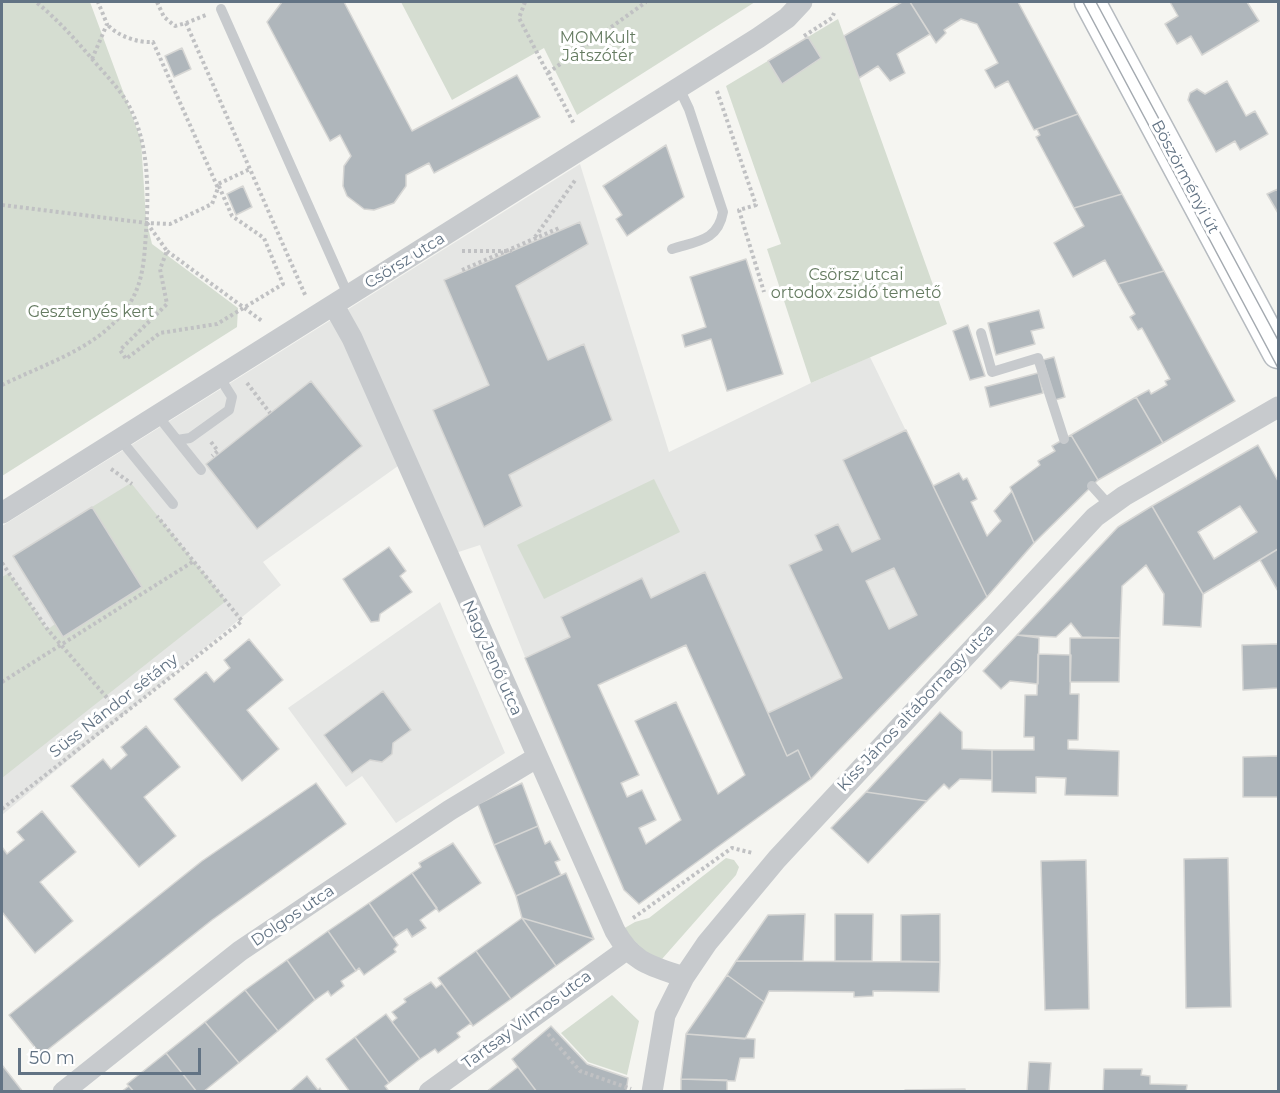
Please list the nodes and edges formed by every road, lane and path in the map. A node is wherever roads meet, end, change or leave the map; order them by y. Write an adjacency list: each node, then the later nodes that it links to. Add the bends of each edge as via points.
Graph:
1 (36, 2): 12 (path, via 60,22)
2 (98, 2): 10 (path)
3 (157, 2): 17 (path, via 164,17 175,26 186,23)
4 (525, 2): 13 (path, via 519,18)
5 (646, 2): 13 (path)
6 (802, 2): 15 (street, Csörsz utca, via 787,18)
7 (1090, 2): 34 (street, Böszörményi út)
8 (221, 9): 30 (lane)
9 (834, 13): 11 (path)
10 (107, 24): 12 (path); 20 (path, via 125,36 153,42 218,188 212,204 170,224)
11 (814, 29)
12 (92, 59): 20 (path, via 125,100 138,131 148,193)
13 (548, 73): 16 (path)
14 (716, 87): 28 (path, via 756,205 739,210)
15 (679, 88): 23 (lane, via 723,212 721,226 709,236); 30 (street, Csörsz utca)
16 (574, 124)
17 (250, 169): 29 (path); 31 (path, via 218,184 232,216 264,238 283,284)
18 (579, 173): 22 (path)
19 (2, 205): 20 (path)
20 (147, 224): 24 (path); 37 (path, via 144,273 122,315 75,351)
21 (558, 228): 22 (path)
22 (535, 238): 27 (path)
23 (672, 249)
24 (167, 251): 31 (path); 31 (path, via 160,269 167,304 120,350 126,359 160,333 217,324)
25 (455, 251): 26 (path)
26 (512, 251)
27 (462, 270)
28 (764, 292)
29 (306, 297)
30 (341, 301): 35 (street, Csörsz utca); 57 (street, Nagy Jenő utca, via 352,338)
31 (244, 308): 32 (path)
32 (262, 321)
33 (981, 333): 42 (lane, via 992,372 1038,358)
34 (1278, 353)
35 (220, 378): 40 (street, Csörsz utca); 43 (lane, via 232,397 229,410 190,438)
36 (247, 383): 39 (path)
37 (2, 385)
38 (1278, 407): 49 (street, Kiss János altábornagy utca)
39 (270, 413)
40 (158, 416): 41 (street, Csörsz utca); 43 (lane)
41 (120, 439): 48 (lane); 51 (street, Csörsz utca)
42 (1064, 439)
43 (177, 440): 45 (lane)
44 (111, 469): 47 (path)
45 (201, 470)
46 (1092, 486): 49 (lane)
47 (138, 492)
48 (173, 504)
49 (1110, 506): 59 (street, Kiss János altábornagy utca, via 1095,517)
50 (152, 509): 52 (path)
51 (2, 513)
52 (194, 561): 54 (path); 56 (path, Süss Nándor sétány, via 242,621)
53 (2, 563): 54 (path)
54 (60, 645): 55 (path); 56 (path)
55 (2, 682)
56 (122, 716): 58 (path, Süss Nándor sétány)
57 (536, 758): 60 (street, Nagy Jenő utca); 63 (street, Dolgos utca, via 450,810 240,951)
58 (2, 809)
59 (777, 859): 60 (path, via 732,848); 61 (street, Kiss János altábornagy utca)
60 (620, 940): 61 (street, via 642,963); 62 (street, Tartsay Vilmos utca)
61 (684, 977): 66 (street, Kiss János altábornagy utca, via 665,1015)
62 (532, 1015): 64 (street, Tartsay Vilmos utca); 65 (path, via 580,1071)
63 (63, 1092)
64 (429, 1092)
65 (640, 1092)
66 (652, 1092)

